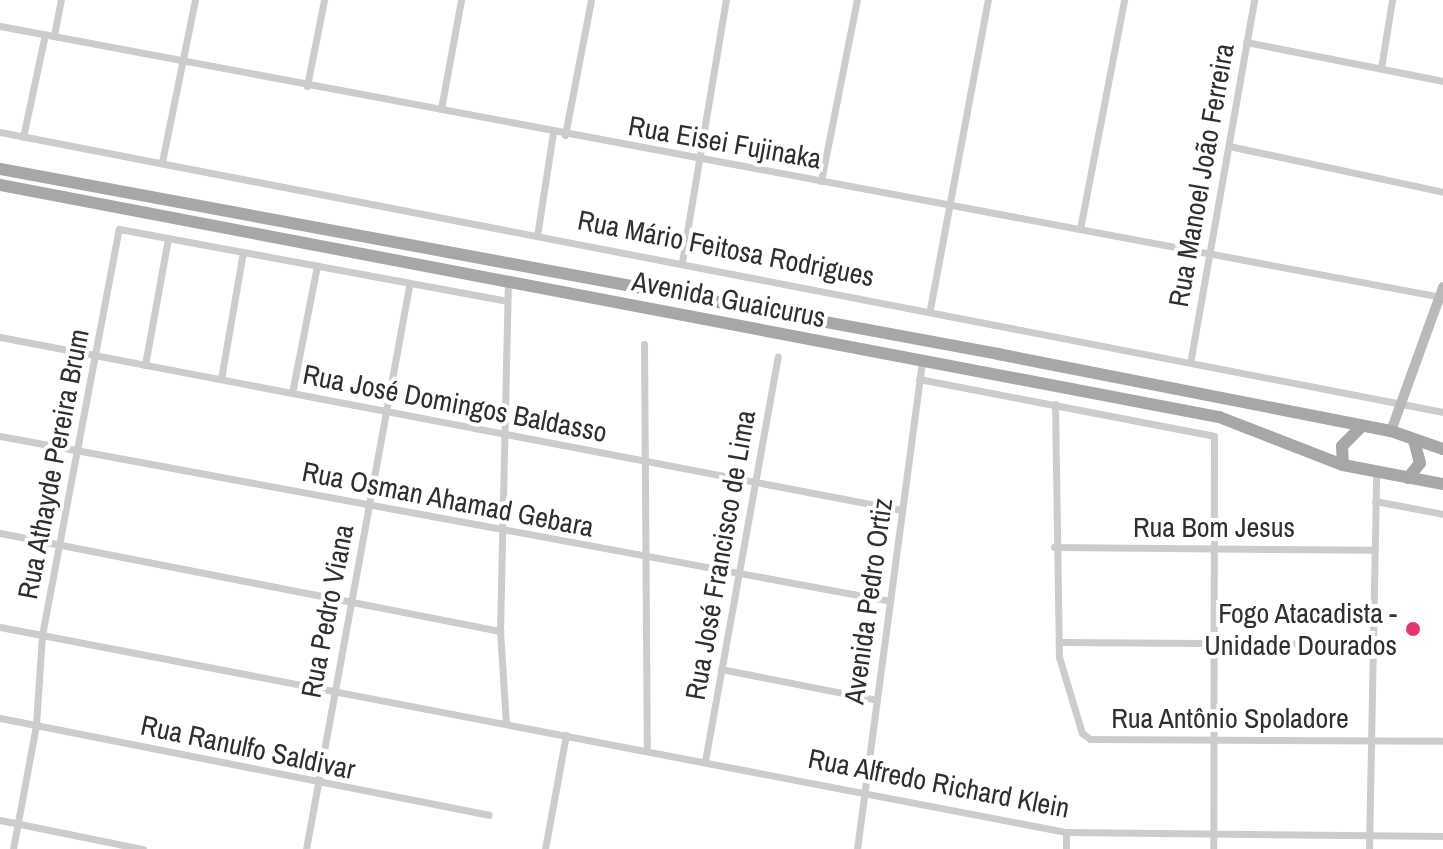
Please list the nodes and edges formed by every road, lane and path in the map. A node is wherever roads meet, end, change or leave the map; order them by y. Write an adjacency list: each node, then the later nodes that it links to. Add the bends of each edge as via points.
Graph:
1 (61, 0): 14 (street)
2 (195, 0): 16 (street)
3 (324, 0): 19 (street)
4 (461, 0): 20 (street)
5 (591, 0): 23 (street)
6 (726, 0): 26 (street)
7 (988, 0): 32 (street)
8 (1124, 0): 33 (street)
9 (1254, 0): 15 (street, Rua Manoel João Ferreira)
10 (1392, 0): 17 (street)
11 (857, 2): 29 (street)
12 (0, 26): 13 (street, Rua Eisei Fujinaka)
13 (45, 34): 14 (street, Rua Eisei Fujinaka); 24 (street)
14 (54, 35): 16 (street, Rua Eisei Fujinaka)
15 (1246, 42): 17 (street); 25 (street, Rua Manoel João Ferreira)
16 (183, 61): 19 (street, Rua Eisei Fujinaka); 27 (street)
17 (1381, 68): 18 (street)
18 (1443, 81)
19 (307, 86): 20 (street, Rua Eisei Fujinaka)
20 (441, 109): 22 (street, Rua Eisei Fujinaka)
21 (0, 132): 24 (street, Rua Mário Feitosa Rodrigues)
22 (553, 133): 23 (street, Rua Eisei Fujinaka); 34 (street)
23 (565, 135): 26 (street, Rua Eisei Fujinaka)
24 (23, 137): 27 (street, Rua Mário Feitosa Rodrigues)
25 (1229, 146): 31 (street); 37 (street, Rua Manoel João Ferreira)
26 (698, 159): 29 (street, Rua Eisei Fujinaka); 38 (street)
27 (162, 162): 34 (street, Rua Mário Feitosa Rodrigues)
28 (0, 169): 59 (main road, Avenida Guaicurus)
29 (821, 181): 32 (street, Rua Eisei Fujinaka)
30 (0, 185): 40 (main road, Avenida Guaicurus)
31 (1443, 192)
32 (948, 203): 33 (street, Rua Eisei Fujinaka); 44 (street)
33 (1080, 229): 37 (street, Rua Eisei Fujinaka)
34 (537, 236): 38 (street, Rua Mário Feitosa Rodrigues)
35 (168, 239): 36 (street); 47 (street, Rua Athayde Pereira Brum, via 119,229); 51 (street)
36 (243, 252): 39 (street); 52 (street)
37 (1209, 254): 42 (street, Rua Eisei Fujinaka); 49 (street, Rua Manoel João Ferreira)
38 (682, 262): 44 (street, Rua Mário Feitosa Rodrigues)
39 (317, 265): 41 (street); 54 (street)
40 (508, 281): 43 (street); 50 (main road, Avenida Guaicurus)
41 (409, 286): 43 (street); 57 (street, Rua Pedro Viana)
42 (1442, 294): 55 (street)
43 (506, 301): 61 (street)
44 (930, 309): 49 (street, Rua Mário Feitosa Rodrigues)
45 (0, 337): 47 (street, Rua José Domingos Baldasso)
46 (644, 344): 66 (street)
47 (97, 355): 51 (street, Rua José Domingos Baldasso); 65 (street, Rua Athayde Pereira Brum)
48 (778, 357): 70 (street, Rua José Francisco de Lima)
49 (1191, 358): 55 (street, Rua Mário Feitosa Rodrigues)
50 (922, 360): 53 (street, Avenida Pedro Ortiz); 67 (main road, Avenida Guaicurus, via 1219,417)
51 (145, 365): 52 (street, Rua José Domingos Baldasso)
52 (221, 379): 54 (street, Rua José Domingos Baldasso)
53 (919, 379): 56 (street); 74 (street, Avenida Pedro Ortiz)
54 (292, 393): 57 (street, Rua José Domingos Baldasso)
55 (1399, 403): 58 (street, Rua Mário Feitosa Rodrigues); 60 (street)
56 (1055, 404): 79 (street); 80 (street, via 1211,433 1217,441)
57 (382, 410): 61 (street, Rua José Domingos Baldasso); 73 (street, Rua Pedro Viana)
58 (1443, 412)
59 (1360, 428): 60 (main road, Avenida Guaicurus); 67 (main road, via 1342,446)
60 (1391, 431): 63 (main road, Avenida Guaicurus)
61 (504, 433): 66 (street, Rua José Domingos Baldasso); 77 (street)
62 (0, 436): 65 (street, Rua Osman Ahamad Gebara)
63 (1414, 441): 64 (main road, Avenida Guaicurus); 69 (main road, via 1420,463)
64 (1443, 449)
65 (77, 452): 73 (street, Rua Osman Ahamad Gebara); 78 (street, Rua Athayde Pereira Brum)
66 (640, 462): 70 (street, Rua José Domingos Baldasso); 82 (street)
67 (1343, 465): 68 (main road, Avenida Guaicurus)
68 (1376, 474): 69 (main road, Avenida Guaicurus); 72 (street)
69 (1408, 478): 71 (main road, Avenida Guaicurus)
70 (754, 484): 74 (street, Rua José Domingos Baldasso); 83 (street, Rua José Francisco de Lima)
71 (1443, 484)
72 (1375, 501): 75 (street); 81 (street)
73 (369, 507): 77 (street, Rua Osman Ahamad Gebara); 84 (street, Rua Pedro Viana)
74 (902, 510): 85 (street, Avenida Pedro Ortiz)
75 (1443, 514)
76 (0, 533): 78 (street)
77 (501, 533): 82 (street, Rua Osman Ahamad Gebara); 87 (street)
78 (59, 544): 84 (street); 88 (street, Rua Athayde Pereira Brum)
79 (1054, 547): 80 (street, Rua Bom Jesus); 89 (street)
80 (1216, 549): 81 (street, Rua Bom Jesus); 90 (street)
81 (1374, 550): 91 (street)
82 (641, 558): 83 (street, Rua Osman Ahamad Gebara); 102 (street)
83 (738, 575): 85 (street, Rua Osman Ahamad Gebara); 92 (street, Rua José Francisco de Lima)
84 (352, 600): 87 (street); 93 (street, Rua Pedro Viana)
85 (890, 601): 94 (street, Avenida Pedro Ortiz)
86 (0, 627): 88 (street)
87 (500, 631): 96 (street)
88 (42, 635): 93 (street); 97 (street, Rua Athayde Pereira Brum)
89 (1059, 642): 90 (street); 99 (street, Rua Antônio Spoladore, via 1075,724 1090,739)
90 (1213, 644): 91 (street); 99 (street)
91 (1374, 644): 100 (street)
92 (721, 669): 94 (street); 103 (street, Rua José Francisco de Lima)
93 (334, 691): 96 (street, Rua Alfredo Richard Klein); 104 (street, Rua Pedro Viana)
94 (877, 700): 105 (street, Avenida Pedro Ortiz)
95 (0, 718): 97 (street, Rua Ranulfo Saldivar)
96 (506, 724): 98 (street, Rua Alfredo Richard Klein)
97 (36, 725): 104 (street, Rua Ranulfo Saldivar); 108 (street, Rua Athayde Pereira Brum)
98 (566, 735): 102 (street, Rua Alfredo Richard Klein); 116 (street)
99 (1212, 740): 100 (street, Rua Antônio Spoladore); 110 (street)
100 (1370, 740): 101 (street, Rua Antônio Spoladore); 111 (street)
101 (1443, 741)
102 (647, 750): 103 (street, Rua Alfredo Richard Klein)
103 (705, 761): 105 (street, Rua Alfredo Richard Klein)
104 (318, 786): 106 (street, Rua Ranulfo Saldivar); 115 (street, Rua Pedro Viana)
105 (865, 790): 109 (street, Rua Alfredo Richard Klein); 117 (street, Avenida Pedro Ortiz)
106 (488, 815)
107 (0, 820): 108 (street)
108 (17, 823): 113 (street, Rua Athayde Pereira Brum); 114 (street)
109 (1066, 832): 110 (street, Rua Alfredo Richard Klein); 118 (street)
110 (1213, 834): 111 (street, Rua Alfredo Richard Klein); 119 (street)
111 (1369, 835): 112 (street, Rua Alfredo Richard Klein); 120 (street)
112 (1443, 836)
113 (13, 849)
114 (143, 849)
115 (306, 849)
116 (545, 849)
117 (857, 849)
118 (1066, 849)
119 (1213, 849)
120 (1369, 849)

